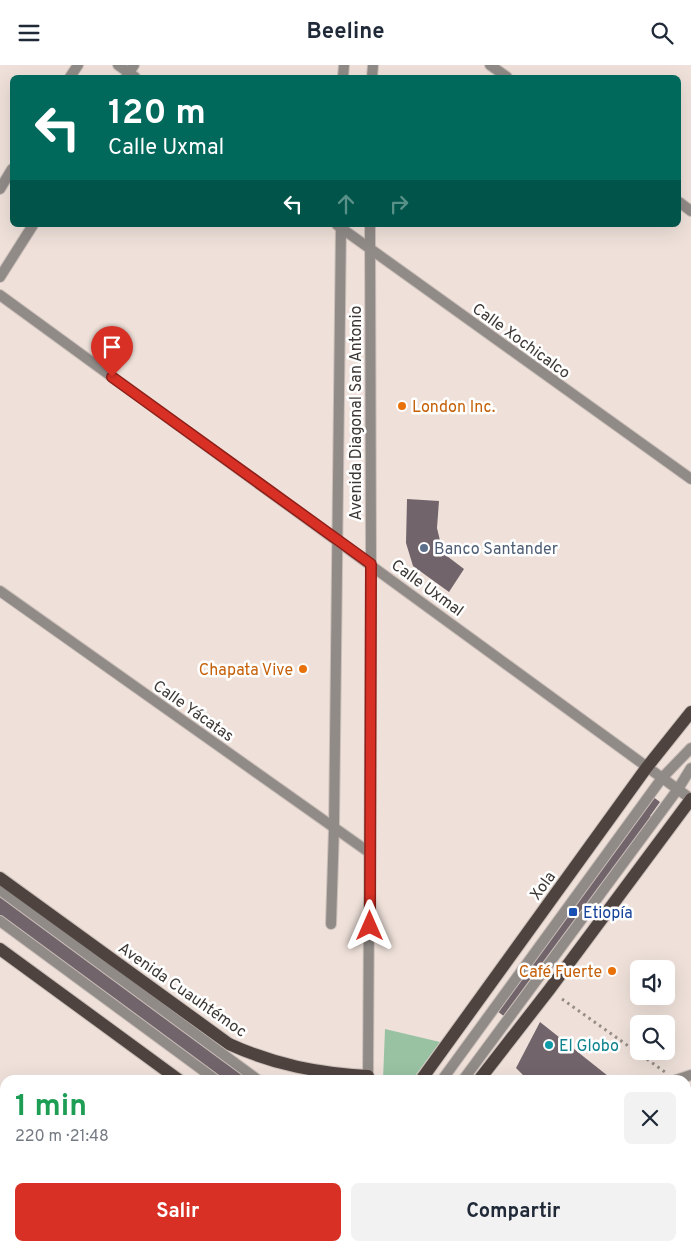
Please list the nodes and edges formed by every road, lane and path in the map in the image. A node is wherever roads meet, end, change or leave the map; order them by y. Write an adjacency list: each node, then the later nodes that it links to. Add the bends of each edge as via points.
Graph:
1 (118, 65): 3 (street)
2 (490, 65): 4 (street)
3 (131, 73)
4 (504, 75)
5 (10, 172): 6 (street)
6 (0, 189)
7 (32, 227): 12 (street)
8 (340, 227): 15 (street, Avenida Diagonal San Antonio)
9 (341, 227): 11 (street, Calle Xochicalco)
10 (370, 227): 11 (street, Avenida Diagonal San Antonio)
11 (369, 249): 14 (street, Calle Xochicalco); 16 (street, Avenida Diagonal San Antonio)
12 (0, 277)
13 (0, 295): 15 (street, Calle Uxmal)
14 (691, 479)
15 (337, 541): 16 (street, Calle Uxmal); 25 (street, Avenida Diagonal San Antonio)
16 (371, 564): 20 (street, Calle Uxmal); 26 (street, Avenida Diagonal San Antonio)
17 (0, 591): 25 (street, Calle Yácatas)
18 (691, 712): 20 (main road, Xola)
19 (691, 748): 22 (street)
20 (647, 767): 22 (street, Calle Uxmal); 38 (main road, Xola)
21 (691, 768): 23 (street)
22 (662, 778): 23 (street, Calle Uxmal); 39 (street)
23 (678, 789): 24 (street, Calle Uxmal); 40 (street)
24 (691, 799): 32 (main road)
25 (334, 828): 26 (street, Calle Yácatas); 30 (street, Avenida Diagonal San Antonio)
26 (370, 853): 37 (street, Avenida Diagonal San Antonio)
27 (0, 878): 36 (main road, Avenida Cuauhtémoc, via 229,1044 258,1058)
28 (0, 890): 35 (street, Avenida Cuauhtémoc)
29 (0, 921): 34 (street)
30 (331, 924)
31 (0, 949): 33 (main road)
32 (549, 991): 41 (main road); 42 (path)
33 (172, 1075)
34 (209, 1075)
35 (251, 1075)
36 (341, 1075)
37 (368, 1075)
38 (425, 1075)
39 (446, 1075)
40 (467, 1075)
41 (483, 1075)
42 (669, 1075)

